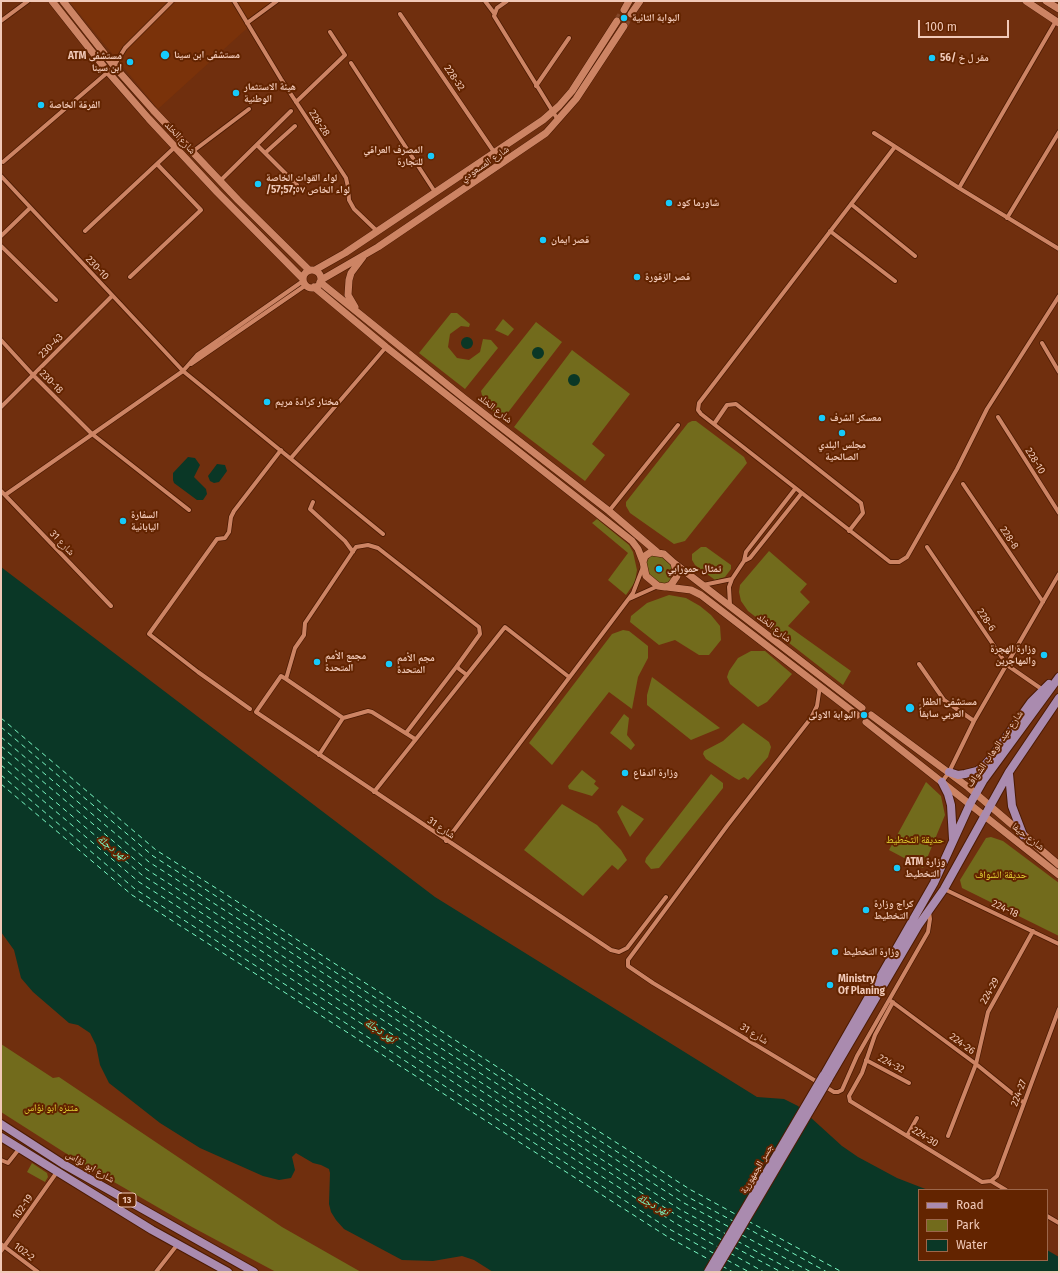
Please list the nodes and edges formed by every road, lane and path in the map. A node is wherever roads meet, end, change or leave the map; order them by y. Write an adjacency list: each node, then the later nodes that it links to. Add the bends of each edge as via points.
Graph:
1 (28, 1): 18 (street)
2 (52, 1): 27 (main road, شارع الخلد)
3 (64, 1): 26 (main road, شارع الخلد)
4 (172, 1): 26 (street, via 125,48)
5 (234, 1): 21 (street, 228-28)
6 (277, 1): 21 (street)
7 (485, 1): 15 (street)
8 (507, 1): 15 (street)
9 (629, 1): 14 (main road)
10 (640, 1): 17 (main road)
11 (1046, 1): 13 (main road)
12 (1029, 2): 20 (main road)
13 (1059, 9)
14 (624, 10)
15 (494, 13): 28 (street)
16 (400, 14): 41 (street, 228-32)
17 (631, 14)
18 (1, 21)
19 (617, 21): 32 (main road, شارع المسعودي, via 575,87)
20 (1057, 22): 48 (street)
21 (248, 23): 29 (street, 228-28)
22 (624, 26): 33 (main road, شارع المسعودي, via 576,99)
23 (330, 32): 29 (street, via 345,55)
24 (569, 38): 28 (street)
25 (350, 62): 49 (street)
26 (114, 66): 40 (main road, شارع الخلد)
27 (108, 72): 38 (main road, شارع الخلد); 43 (street)
28 (536, 86): 32 (street)
29 (296, 102): 54 (street, 228-28, via 346,178 349,200 354,209)
30 (249, 109): 40 (street)
31 (291, 111): 37 (street)
32 (552, 113): 33 (street); 41 (main road, شارع المسعودي)
33 (558, 121): 59 (main road, شارع المسعودي, via 546,134)
34 (295, 126): 42 (street)
35 (1059, 132): 52 (street)
36 (874, 133): 39 (street)
37 (257, 145): 42 (street); 46 (street)
38 (175, 147): 44 (street); 63 (main road, شارع الخلد)
39 (894, 148): 48 (street); 50 (street)
40 (192, 152): 46 (main road, شارع الخلد)
41 (494, 152): 49 (main road, شارع المسعودي)
42 (265, 153): 47 (street)
43 (3, 162)
44 (157, 164): 53 (street); 62 (street, via 201,210)
45 (1, 176): 51 (street, 230-10)
46 (220, 181): 61 (main road, شارع الخلد)
47 (297, 185)
48 (959, 188): 52 (street)
49 (435, 192): 54 (main road, شارع المسعودي)
50 (851, 204): 55 (street); 60 (street)
51 (30, 208): 56 (street); 66 (street, 230-10)
52 (1007, 218): 58 (street)
53 (85, 231)
54 (377, 231): 61 (main road, شارع المسعودي)
55 (830, 231): 64 (street); 78 (street, via 698,403 699,412)
56 (1, 236)
57 (1, 246): 68 (street)
58 (1059, 249)
59 (367, 253): 65 (main road, شارع المسعودي); 69 (main road, via 356,265 349,280 348,295)
60 (915, 256)
61 (312, 270): 63 (main road, via 304,274); 65 (main road, شارع الخلد, via 320,274)
62 (130, 277)
63 (304, 282): 65 (main road); 73 (street, via 198,355)
64 (895, 282)
65 (318, 283): 69 (main road, شارع الخلد); 72 (main road, شارع الخلد)
66 (112, 296): 73 (street, 230-10); 75 (street, 230-43)
67 (1059, 296): 92 (street, via 987,408 957,469 905,559 890,562)
68 (56, 300)
69 (358, 312): 90 (main road, شارع الخلد)
70 (1, 340): 75 (street, 230-18)
71 (1042, 343): 74 (street)
72 (386, 347): 82 (street); 99 (main road, شارع الخلد, via 632,540)
73 (183, 371): 80 (street); 81 (street, 230-10)
74 (1059, 372)
75 (33, 375): 76 (street, 230-43); 80 (street, 230-18)
76 (1, 407)
77 (998, 417): 91 (street, 228-10)
78 (714, 424): 84 (street); 92 (street, via 728,405 736,404 861,503 863,513)
79 (678, 425): 90 (street)
80 (92, 434): 87 (street); 89 (street, 230-18)
81 (281, 450): 82 (street, 230-10); 121 (street, via 234,511 225,538 217,539 149,634)
82 (291, 458): 93 (street, 230-10)
83 (963, 484): 106 (street, 228-8)
84 (795, 489): 86 (street); 97 (street, via 746,552)
85 (1, 491): 87 (street, شارع 31)
86 (801, 494): 92 (street); 97 (street, via 750,558)
87 (5, 495): 107 (street, شارع 31)
88 (313, 502): 95 (street, via 310,509 351,547)
89 (189, 510)
90 (609, 511): 96 (main road, شارع الخلد)
91 (1059, 513)
92 (849, 531)
93 (383, 534)
94 (927, 547): 111 (street, 228-6)
95 (353, 552): 112 (street, via 356,547 378,548 479,627 480,634); 116 (street, via 305,623 304,635 295,648)
96 (658, 552): 98 (main road, via 668,556); 99 (main road, via 647,555)
97 (744, 561): 101 (street)
98 (674, 563): 102 (main road, شارع الخلد); 104 (main road, via 676,578 673,584)
99 (643, 565): 103 (main road, via 648,580); 105 (street, via 635,589)
100 (1059, 574): 106 (street)
101 (732, 579): 102 (street); 108 (street, via 729,587)
102 (703, 585): 108 (main road, شارع الخلد)
103 (658, 586): 104 (main road); 105 (street, via 637,594)
104 (667, 587): 109 (main road, شارع الخلد, via 691,590 701,595)
105 (626, 602): 114 (street)
106 (1043, 602): 111 (street)
107 (111, 606)
108 (730, 606): 109 (main road, شارع الخلد)
109 (762, 636): 117 (main road, شارع الخلد); 120 (main road, شارع الخلد)
110 (919, 664): 125 (street, via 944,700)
111 (1006, 665): 118 (street, 228-6); 125 (street)
112 (457, 666): 113 (street); 127 (street)
113 (467, 675): 114 (street, via 505,627); 128 (street)
114 (569, 677): 139 (street)
115 (1059, 678): 118 (main road); 134 (main road, شارع عبد الوهاب الشواف)
116 (286, 679): 124 (street); 129 (street, شارع 31, via 281,676 256,712)
117 (820, 686): 122 (main road, شارع الخلد); 149 (street, شارع 31, via 811,718 726,826 628,960 628,964 653,983 834,1092 842,1090 857,1056)
118 (1043, 690): 130 (main road, via 1031,702 984,766 964,774)
119 (1058, 701): 131 (main road)
120 (862, 708)
121 (250, 709)
122 (857, 715)
123 (871, 715): 130 (main road)
124 (343, 718): 127 (street, via 368,711); 129 (street)
125 (974, 721): 130 (street)
126 (866, 722): 132 (main road)
127 (406, 733): 128 (street)
128 (415, 739): 133 (street)
129 (319, 755): 133 (street, شارع 31)
130 (949, 772): 132 (street); 134 (main road)
131 (1009, 772): 136 (main road); 138 (main road, via 1012,806)
132 (942, 782): 135 (main road); 140 (main road, via 951,809)
133 (374, 792): 139 (street, شارع 31)
134 (976, 794): 135 (main road, شارع عبد الوهاب الشواف); 136 (main road)
135 (970, 804): 137 (main road); 140 (main road, شارع عبد الوهاب الشواف)
136 (990, 806): 137 (main road); 138 (main road, شارع حيفا)
137 (985, 816): 142 (main road, شارع حيفا); 143 (main road)
138 (1023, 835): 141 (main road, شارع حيفا)
139 (446, 841): 144 (street, شارع 31, via 610,950 619,952 627,948)
140 (953, 843): 146 (main road, شارع عبد الوهاب الشواف)
141 (1059, 865)
142 (1059, 875)
143 (944, 889): 145 (main road); 147 (street, 224-18)
144 (666, 897)
145 (928, 911): 146 (main road); 149 (street, via 928,932)
146 (915, 924): 153 (main road, جسر الجمهورية)
147 (1033, 931): 148 (street, 224-18); 152 (street, 224-29, via 988,1012)
148 (1059, 944)
149 (891, 1000): 151 (street); 152 (street, 224-26)
150 (1059, 1009): 155 (street, 224-27)
151 (866, 1060): 154 (street, 224-32); 158 (street, 224-30, via 858,1082 849,1096 852,1103)
152 (976, 1064): 155 (street, 224-26); 159 (street, 224-29)
153 (826, 1077): 175 (main road, جسر الجمهورية, bridge); 176 (main road, جسر الجمهورية, bridge)
154 (909, 1083)
155 (1024, 1103): 164 (street, 224-27, via 997,1176)
156 (917, 1118): 158 (street)
157 (1, 1124): 174 (main road, شارع ابو نؤاس / 13, via 63,1164)
158 (907, 1136): 164 (street, 224-30, via 982,1182)
159 (948, 1136)
160 (1, 1137): 161 (main road, شارع ابو نؤاس / 13)
161 (20, 1148): 162 (street, via 8,1163); 163 (main road, شارع ابو نؤاس / 13)
162 (1, 1160)
163 (57, 1172): 168 (main road, شارع ابو نؤاس / 13); 169 (street, 102-19)
164 (991, 1181): 165 (street, 224-30)
165 (1004, 1189)
166 (1048, 1217): 167 (street)
167 (1059, 1223)
168 (177, 1245): 171 (main road, شارع ابو نؤاس / 13); 173 (street)
169 (3, 1246): 170 (street, 102-19); 172 (street, 102-2)
170 (1, 1251)
171 (224, 1271)
172 (38, 1272)
173 (156, 1272)
174 (254, 1272)
175 (708, 1272)
176 (714, 1272)

